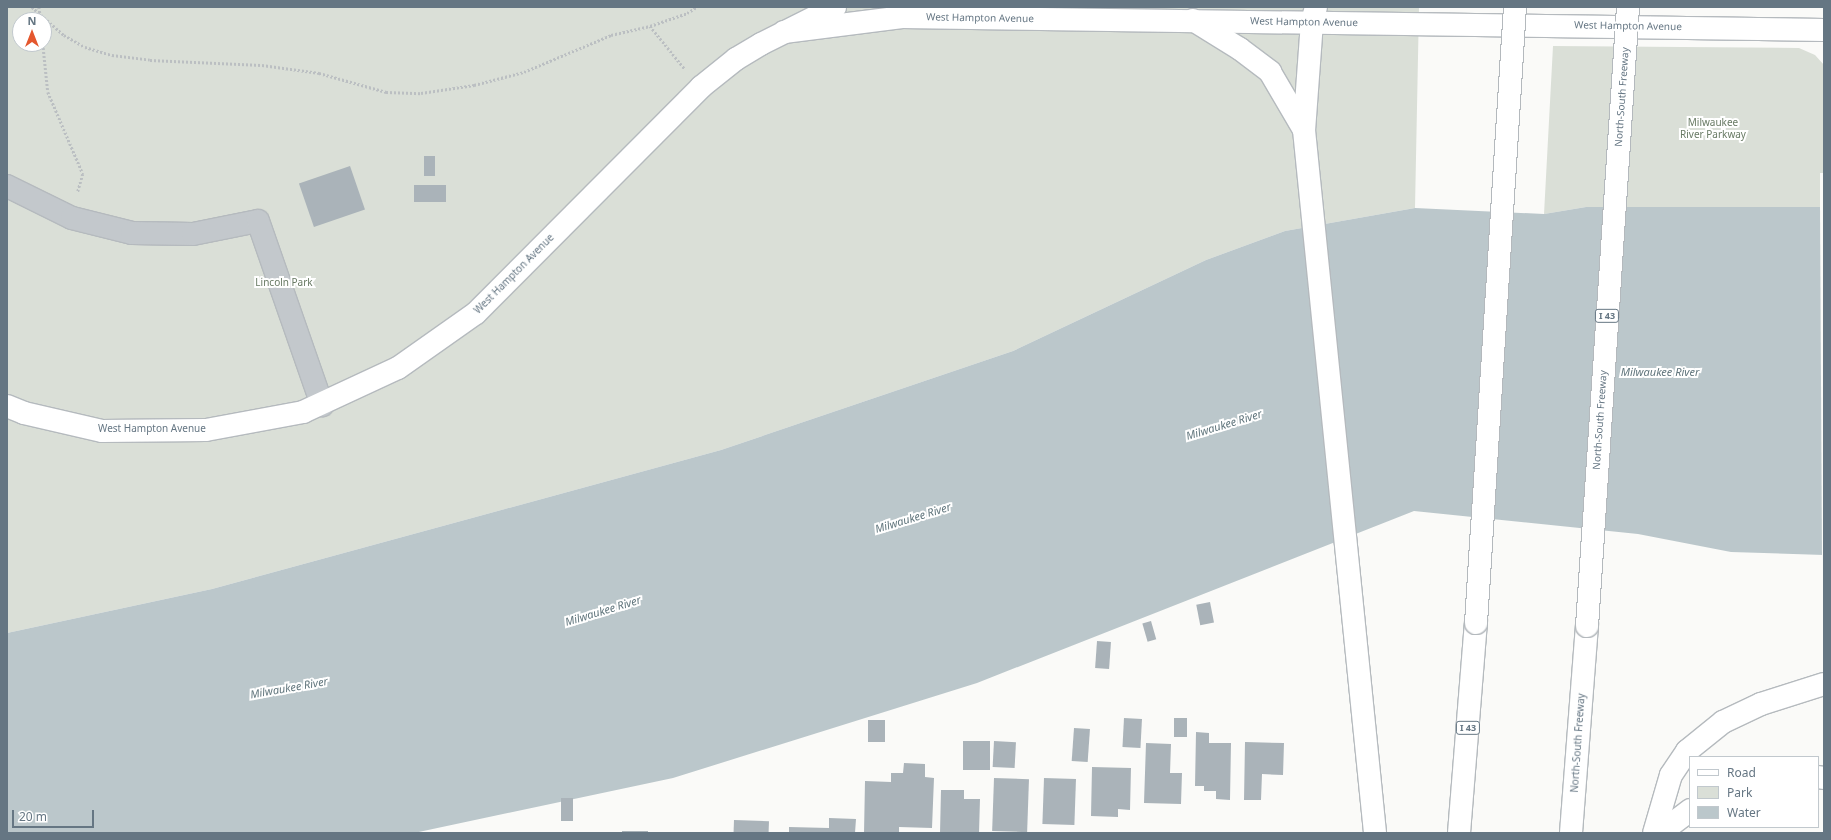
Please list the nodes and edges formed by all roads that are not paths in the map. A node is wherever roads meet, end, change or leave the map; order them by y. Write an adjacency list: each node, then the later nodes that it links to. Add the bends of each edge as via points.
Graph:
1 (835, 7): 7 (main road, West Hampton Avenue)
2 (1515, 7): 15 (main road, I 43, bridge, via 1476,623)
3 (1628, 7): 16 (main road, North-South Freeway / I 43, bridge)
4 (1314, 14): 5 (main road, West Hampton Avenue); 6 (main road, West Hampton Avenue); 8 (main road)
5 (1193, 20): 7 (main road, West Hampton Avenue, via 902,17); 8 (main road, via 1240,49 1270,72)
6 (1824, 30)
7 (784, 32): 10 (main road, West Hampton Avenue, via 736,59 701,87 476,313 398,368)
8 (1304, 130): 14 (main road)
9 (7, 186): 10 (lane, via 72,218 132,233 193,234 258,221)
10 (322, 405): 11 (main road, West Hampton Avenue, via 303,412 206,430 102,431 24,413)
11 (7, 406)
12 (1824, 684): 17 (main road, via 1761,704 1723,722 1687,751 1671,775)
13 (1689, 811): 18 (main road)
14 (1375, 833)
15 (1459, 833)
16 (1571, 833)
17 (1654, 833)
18 (1660, 833)

